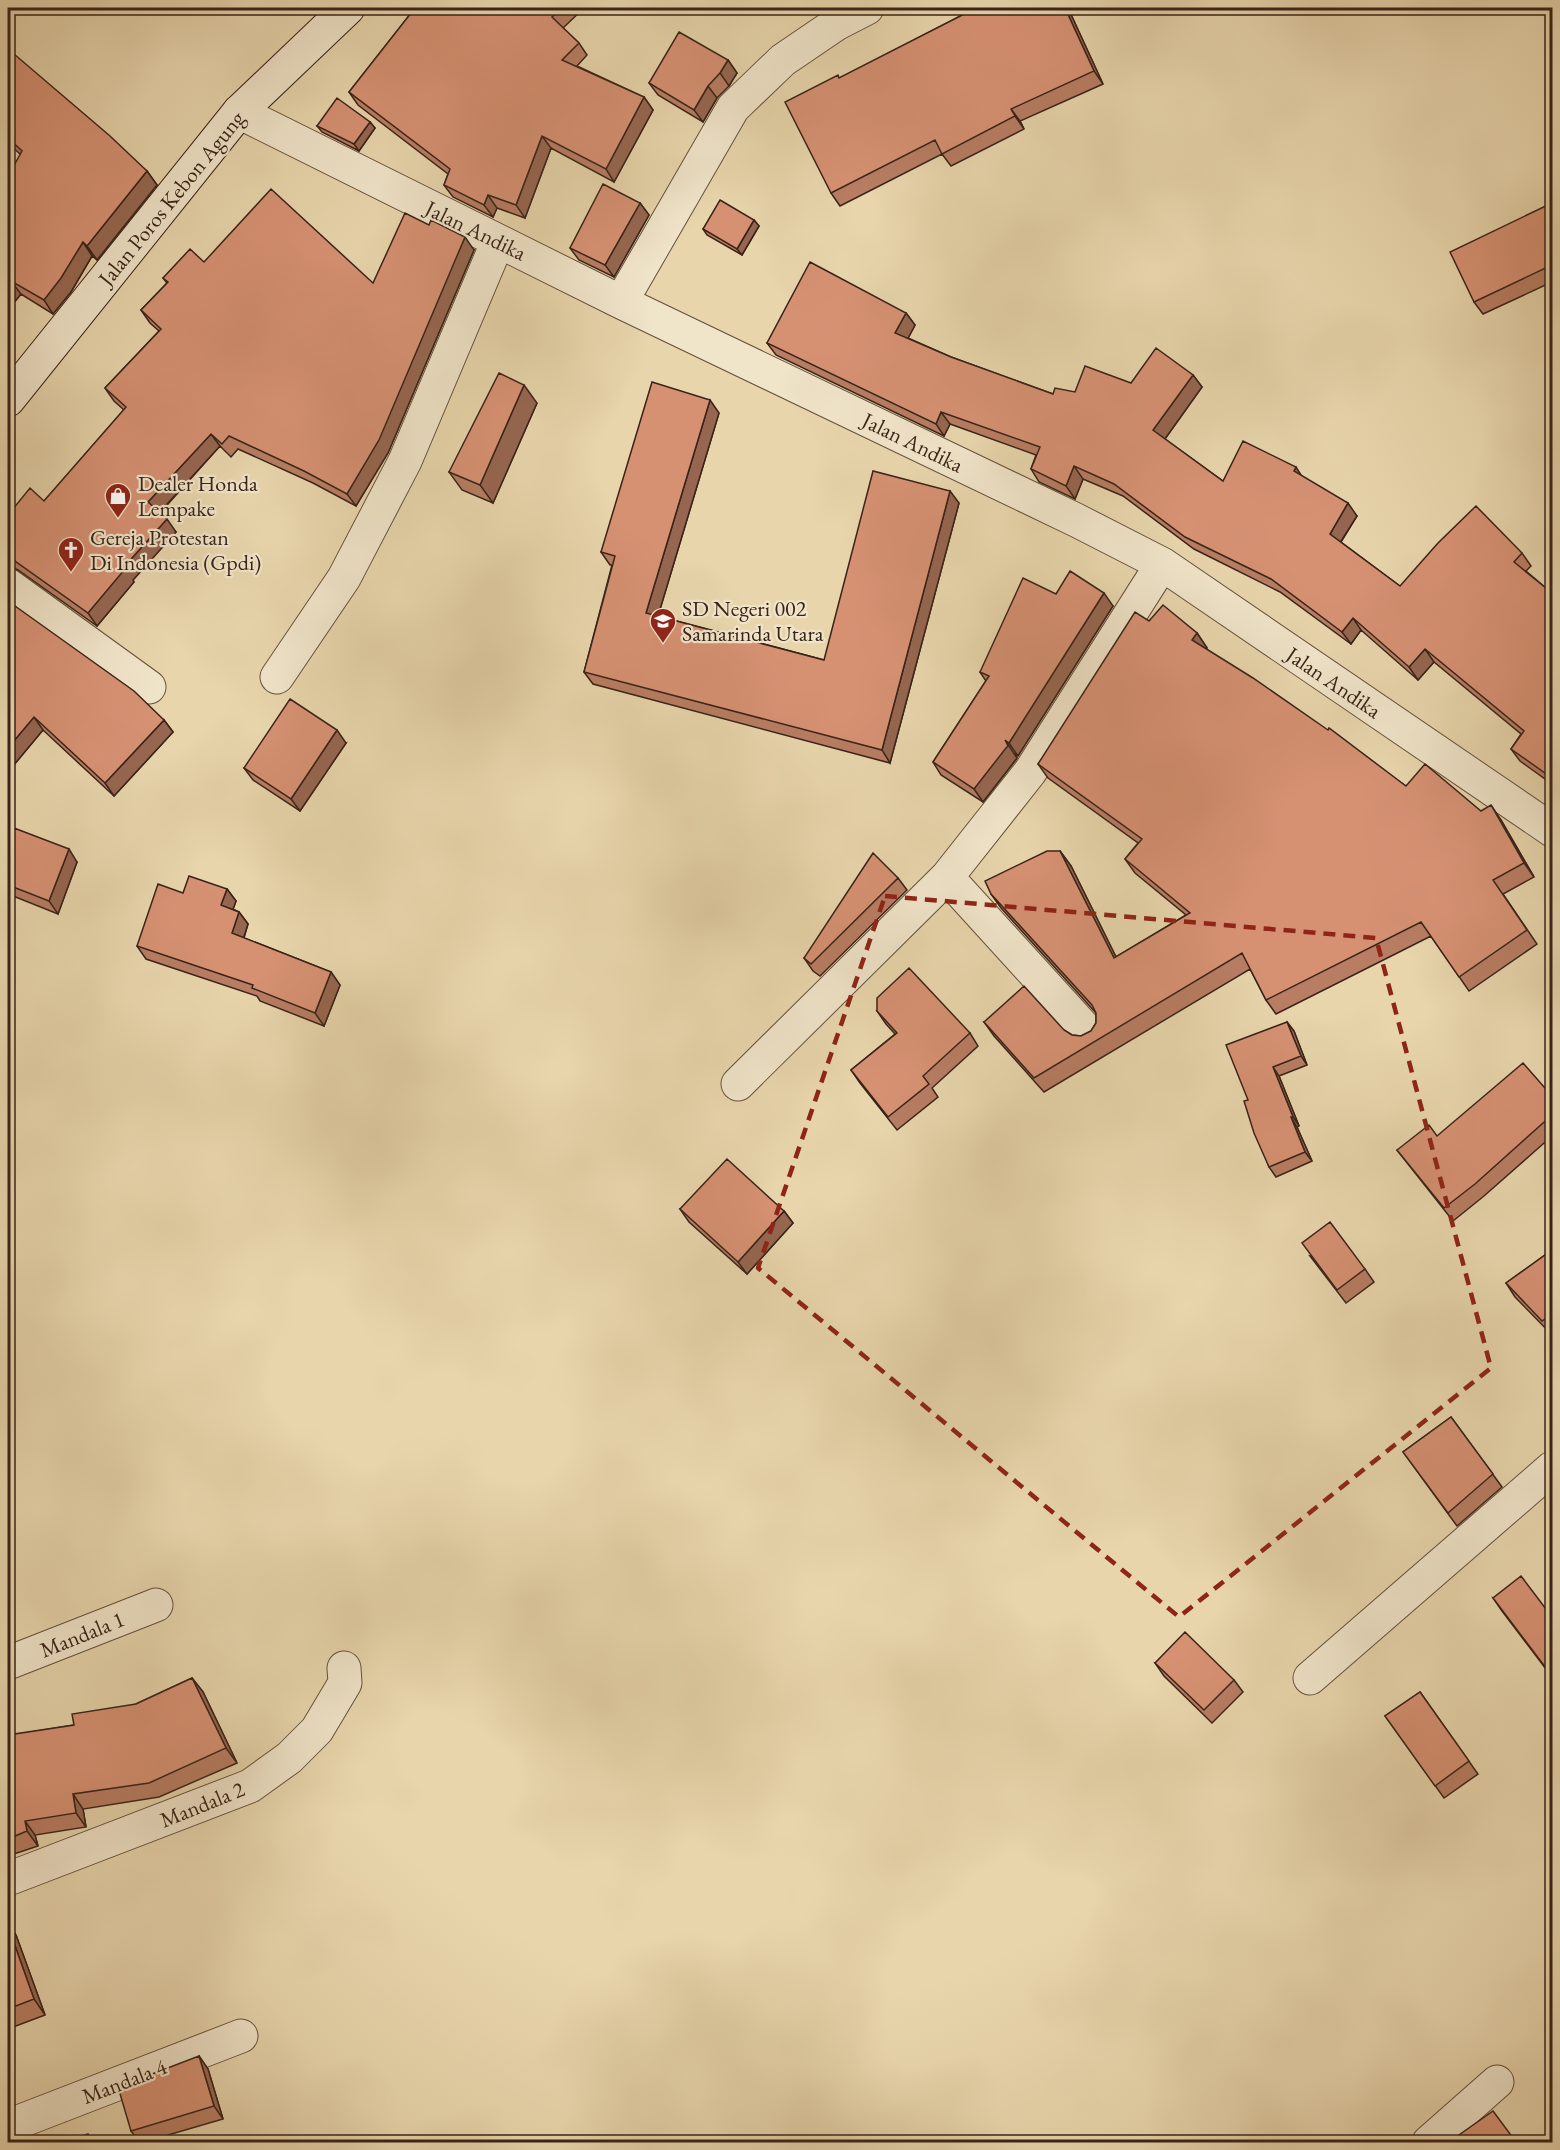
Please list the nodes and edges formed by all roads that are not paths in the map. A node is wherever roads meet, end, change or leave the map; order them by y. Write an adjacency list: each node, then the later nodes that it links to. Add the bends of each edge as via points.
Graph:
1 (348, 8): 3 (street, Jalan Poros Kebon Agung)
2 (867, 8): 5 (street, via 783,60 733,108)
3 (239, 112): 4 (street, Jalan Andika); 6 (street, Jalan Poros Kebon Agung)
4 (498, 241): 5 (street, Jalan Andika); 9 (street, via 405,461 344,578)
5 (621, 302): 7 (street, Jalan Andika)
6 (8, 400)
7 (1162, 564): 11 (street, Jalan Andika); 12 (street, via 1030,772)
8 (8, 585): 10 (street)
9 (277, 677)
10 (149, 687)
11 (1552, 830)
12 (947, 877): 13 (street); 14 (street)
13 (1088, 1032)
14 (738, 1084)
15 (1552, 1468): 19 (street)
16 (156, 1605): 17 (street, Mandala 1)
17 (8, 1664)
18 (344, 1668): 20 (street, Mandala 2, via 345,1683 317,1730 289,1758 250,1786)
19 (1310, 1678)
20 (8, 1879)
21 (241, 2036): 23 (street, Mandala 4)
22 (1497, 2082): 24 (street)
23 (8, 2126)
24 (1429, 2142)

